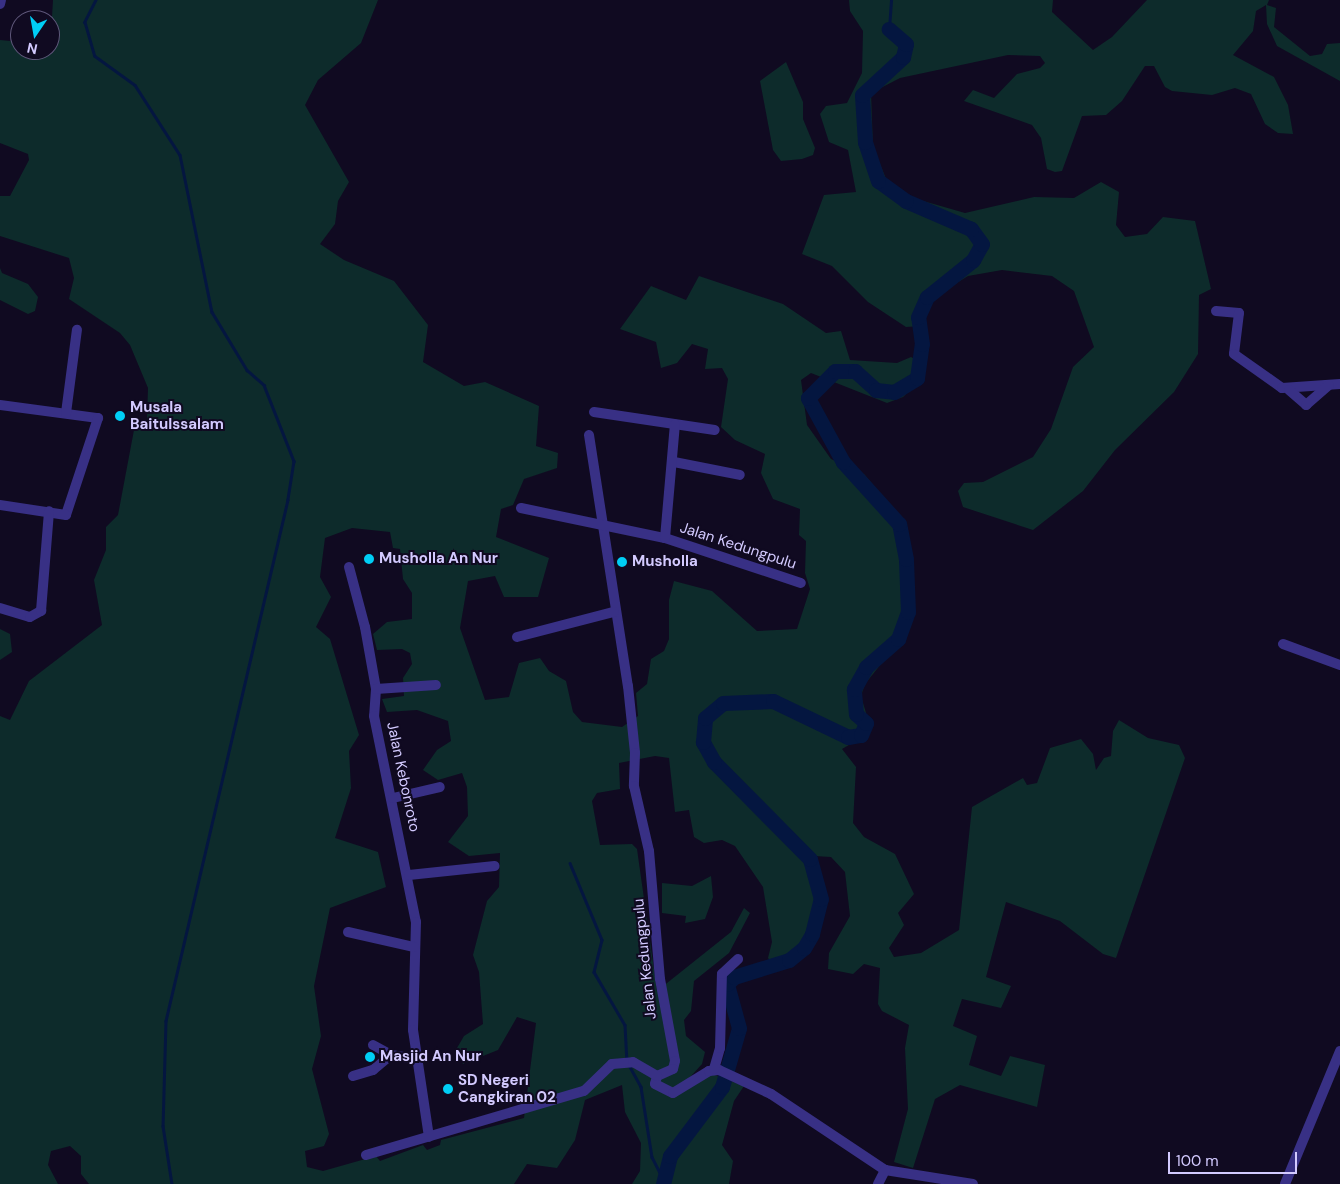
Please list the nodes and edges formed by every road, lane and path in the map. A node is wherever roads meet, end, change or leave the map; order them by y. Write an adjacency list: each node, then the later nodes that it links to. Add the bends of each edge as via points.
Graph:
1 (1, 0): 2 (street)
2 (0, 4)
3 (1216, 311): 7 (street, via 1239,313 1234,354)
4 (77, 330): 10 (street)
5 (1340, 384): 6 (street)
6 (1329, 385): 7 (street); 7 (street, via 1306,405)
7 (1289, 390)
8 (0, 405): 10 (street)
9 (594, 412): 11 (street)
10 (66, 413): 18 (street, via 95,416 98,421 66,514)
11 (675, 424): 12 (street); 14 (street, Jalan Kedungpulu)
12 (715, 430)
13 (589, 435): 19 (street, Jalan Kedungpulu)
14 (674, 462): 15 (street); 20 (street, Jalan Kedungpulu)
15 (740, 475)
16 (0, 504): 18 (street)
17 (521, 508): 19 (street, Jalan Kedungpulu)
18 (48, 511): 23 (street, via 41,612 30,617)
19 (600, 525): 20 (street, Jalan Kedungpulu); 24 (street, Jalan Kedungpulu)
20 (665, 538): 22 (street, Jalan Kedungpulu)
21 (349, 567): 29 (street, Jalan Kebonroto)
22 (801, 583)
23 (0, 608)
24 (614, 612): 25 (street); 43 (street, Jalan Kedungpulu, via 628,686 635,753 634,786 651,870 660,980 675,1061 668,1073)
25 (517, 637)
26 (1283, 644): 27 (street)
27 (1340, 665)
28 (436, 684): 29 (street)
29 (376, 689): 31 (street, Jalan Kebonroto, via 374,716)
30 (440, 787): 31 (street)
31 (393, 798): 33 (street, Jalan Kebonroto)
32 (495, 866): 33 (street)
33 (409, 875): 35 (street, Jalan Kebonroto, via 416,922)
34 (348, 932): 35 (street)
35 (414, 947): 40 (street, Jalan Kebonroto, via 410,994)
36 (738, 959): 41 (street, via 722,974)
37 (373, 1046): 39 (street)
38 (1340, 1051): 49 (street)
39 (391, 1055): 40 (street); 42 (street, via 373,1070)
40 (416, 1059): 44 (street, Jalan Kebonroto)
41 (717, 1070): 43 (street, via 673,1093 658,1088); 46 (street, via 736,1075)
42 (353, 1076)
43 (657, 1076): 44 (street, via 626,1062 602,1070 584,1091)
44 (429, 1137): 45 (street)
45 (366, 1155)
46 (885, 1170): 47 (street); 48 (street)
47 (878, 1184)
48 (973, 1184)
49 (1285, 1184)

